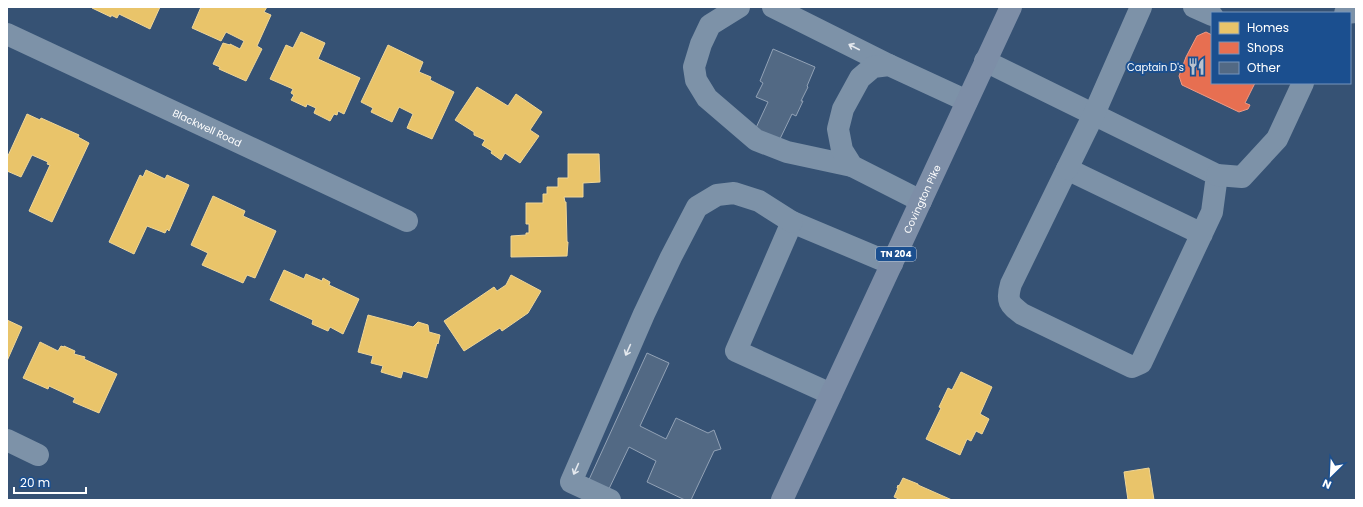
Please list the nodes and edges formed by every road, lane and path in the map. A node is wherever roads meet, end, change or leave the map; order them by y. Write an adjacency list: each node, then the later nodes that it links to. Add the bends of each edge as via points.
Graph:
1 (739, 7): 13 (street, via 710,25 701,44 694,67 696,80 707,98 756,140 787,152)
2 (773, 7): 9 (street, one-way to 2)
3 (1011, 7): 8 (main road, Covington Pike / TN 204)
4 (1141, 7): 12 (street)
5 (1194, 7): 6 (street)
6 (1211, 15)
7 (7, 34): 17 (street, Blackwell Road)
8 (985, 61): 11 (main road, Covington Pike / TN 204); 12 (street)
9 (889, 65): 11 (street); 13 (street, via 873,67 860,78 843,109 838,129 842,150)
10 (1303, 84): 15 (street, via 1277,139 1242,177)
11 (967, 101): 16 (main road, Covington Pike / TN 204)
12 (1094, 114): 14 (street); 15 (street)
13 (852, 166): 16 (street)
14 (1067, 170): 19 (street); 19 (street, via 1011,284 1008,294 1010,304 1022,314 1132,367 1141,363)
15 (1217, 175): 19 (street, via 1212,212)
16 (921, 201): 20 (main road, Covington Pike / TN 204)
17 (407, 222)
18 (792, 222): 20 (street); 21 (street, via 736,351); 24 (street, one-way to 24, via 759,201 734,193 716,195 697,207 644,314 571,482)
19 (1202, 234)
20 (892, 264): 21 (main road, Covington Pike / TN 204)
21 (831, 394): 25 (main road, Covington Pike / TN 204)
22 (7, 440): 23 (street)
23 (38, 456)
24 (610, 500)
25 (782, 500)

